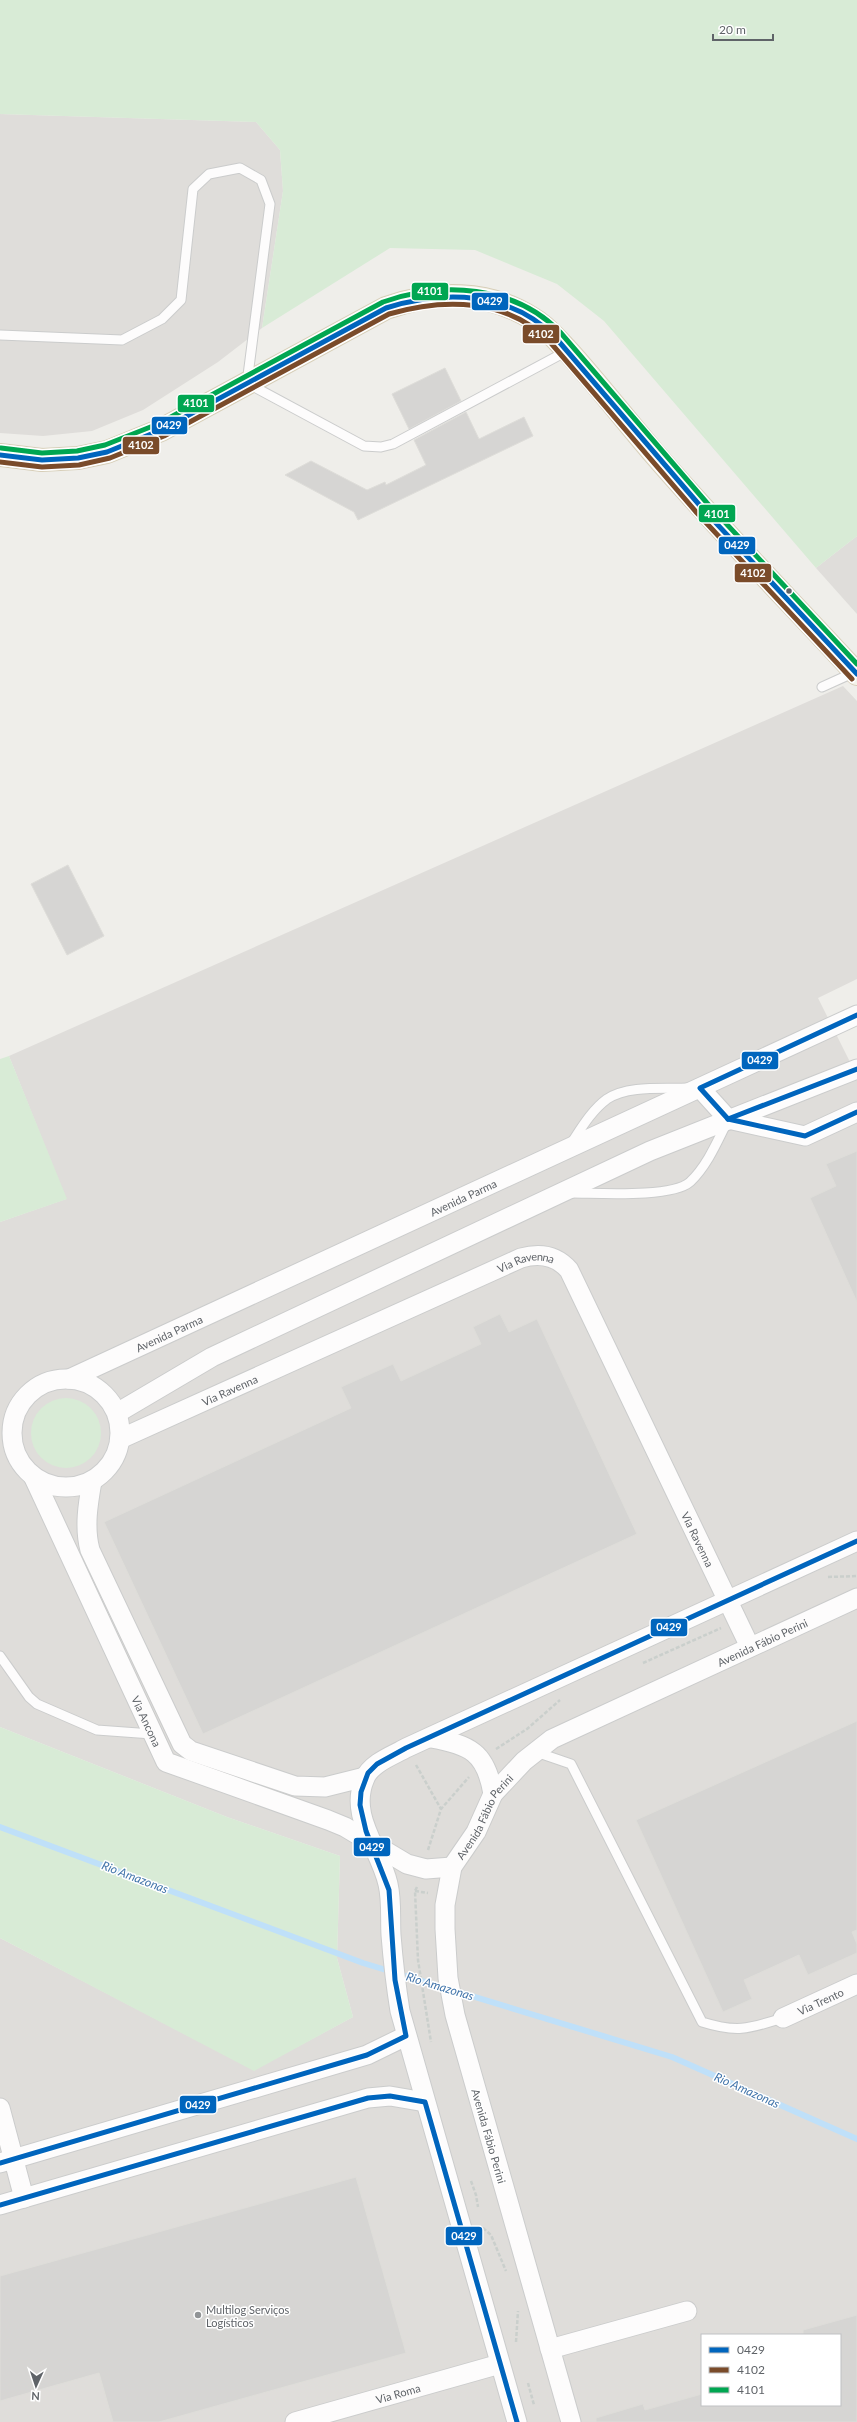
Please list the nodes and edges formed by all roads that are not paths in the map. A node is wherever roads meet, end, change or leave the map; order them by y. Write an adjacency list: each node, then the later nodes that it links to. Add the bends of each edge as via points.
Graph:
1 (0, 335): 3 (lane, via 122,340 162,319 181,300 193,189 209,174 240,168 261,180 270,204)
2 (567, 350): 3 (main road, via 534,319 511,308 485,298 433,296 410,299 386,308); 3 (lane, via 393,444 381,447 364,446); 5 (main road, via 653,452)
3 (247, 384): 4 (main road, via 160,430 107,452 78,458 42,460)
4 (0, 455)
5 (856, 673): 6 (lane)
6 (822, 687)
7 (857, 1015): 9 (street, Avenida Parma)
8 (857, 1069): 11 (street)
9 (700, 1088): 11 (street); 12 (street, Avenida Parma); 12 (lane, via 643,1090 608,1098 594,1111)
10 (857, 1112): 11 (street, via 805,1136)
11 (728, 1119): 13 (street, via 650,1150); 13 (lane, via 700,1170 689,1183 676,1190)
12 (566, 1150): 14 (street, Avenida Parma)
13 (560, 1193): 15 (street, via 212,1357)
14 (69, 1379): 15 (street, via 84,1382 98,1389 109,1400); 17 (street, via 39,1385 26,1395 17,1408 12,1422 11,1438 15,1453 23,1467)
15 (116, 1413): 16 (street)
16 (120, 1439): 18 (street, via 109,1466); 21 (street, Via Ravenna, via 521,1258 531,1255 548,1257 563,1263 569,1270)
17 (34, 1478): 18 (street, via 63,1487 78,1486); 24 (street, Via Ancona)
18 (92, 1481): 27 (street, Via Ancona, via 87,1522 90,1550 182,1744 191,1751 294,1786 325,1787)
19 (857, 1541): 21 (street)
20 (857, 1598): 22 (street, Avenida Fábio Perini)
21 (728, 1601): 22 (street, Via Ravenna); 25 (street)
22 (750, 1647): 26 (street, Avenida Fábio Perini, via 552,1739)
23 (0, 1656): 24 (lane, via 29,1697 37,1704 97,1730)
24 (152, 1734): 29 (street, Via Ancona, via 162,1757 172,1765 328,1820)
25 (431, 1738): 27 (street, via 381,1762); 28 (street, via 469,1749 483,1760)
26 (535, 1752): 28 (street, Avenida Fábio Perini); 32 (lane, via 571,1764 702,2022 724,2029 747,2030)
27 (365, 1776): 29 (street, via 360,1794 360,1811)
28 (494, 1794): 30 (street, Avenida Fábio Perini, via 476,1832)
29 (372, 1843): 30 (street, via 407,1864 426,1869); 33 (street, via 388,1884 397,1994)
30 (452, 1867): 40 (street, Avenida Fábio Perini, via 445,1917 448,1978 455,2015)
31 (857, 1984): 32 (street, Via Trento)
32 (783, 2018)
33 (406, 2036): 34 (street); 36 (street, via 367,2056)
34 (425, 2102): 37 (street, via 390,2096 368,2098); 41 (street)
35 (0, 2108): 36 (street)
36 (7, 2161): 37 (street)
37 (24, 2198): 38 (street)
38 (0, 2205)
39 (687, 2311): 40 (street)
40 (550, 2349): 44 (street, Avenida Fábio Perini)
41 (500, 2364): 42 (street, Via Roma); 43 (street)
42 (296, 2422)
43 (517, 2422)
44 (571, 2422)

